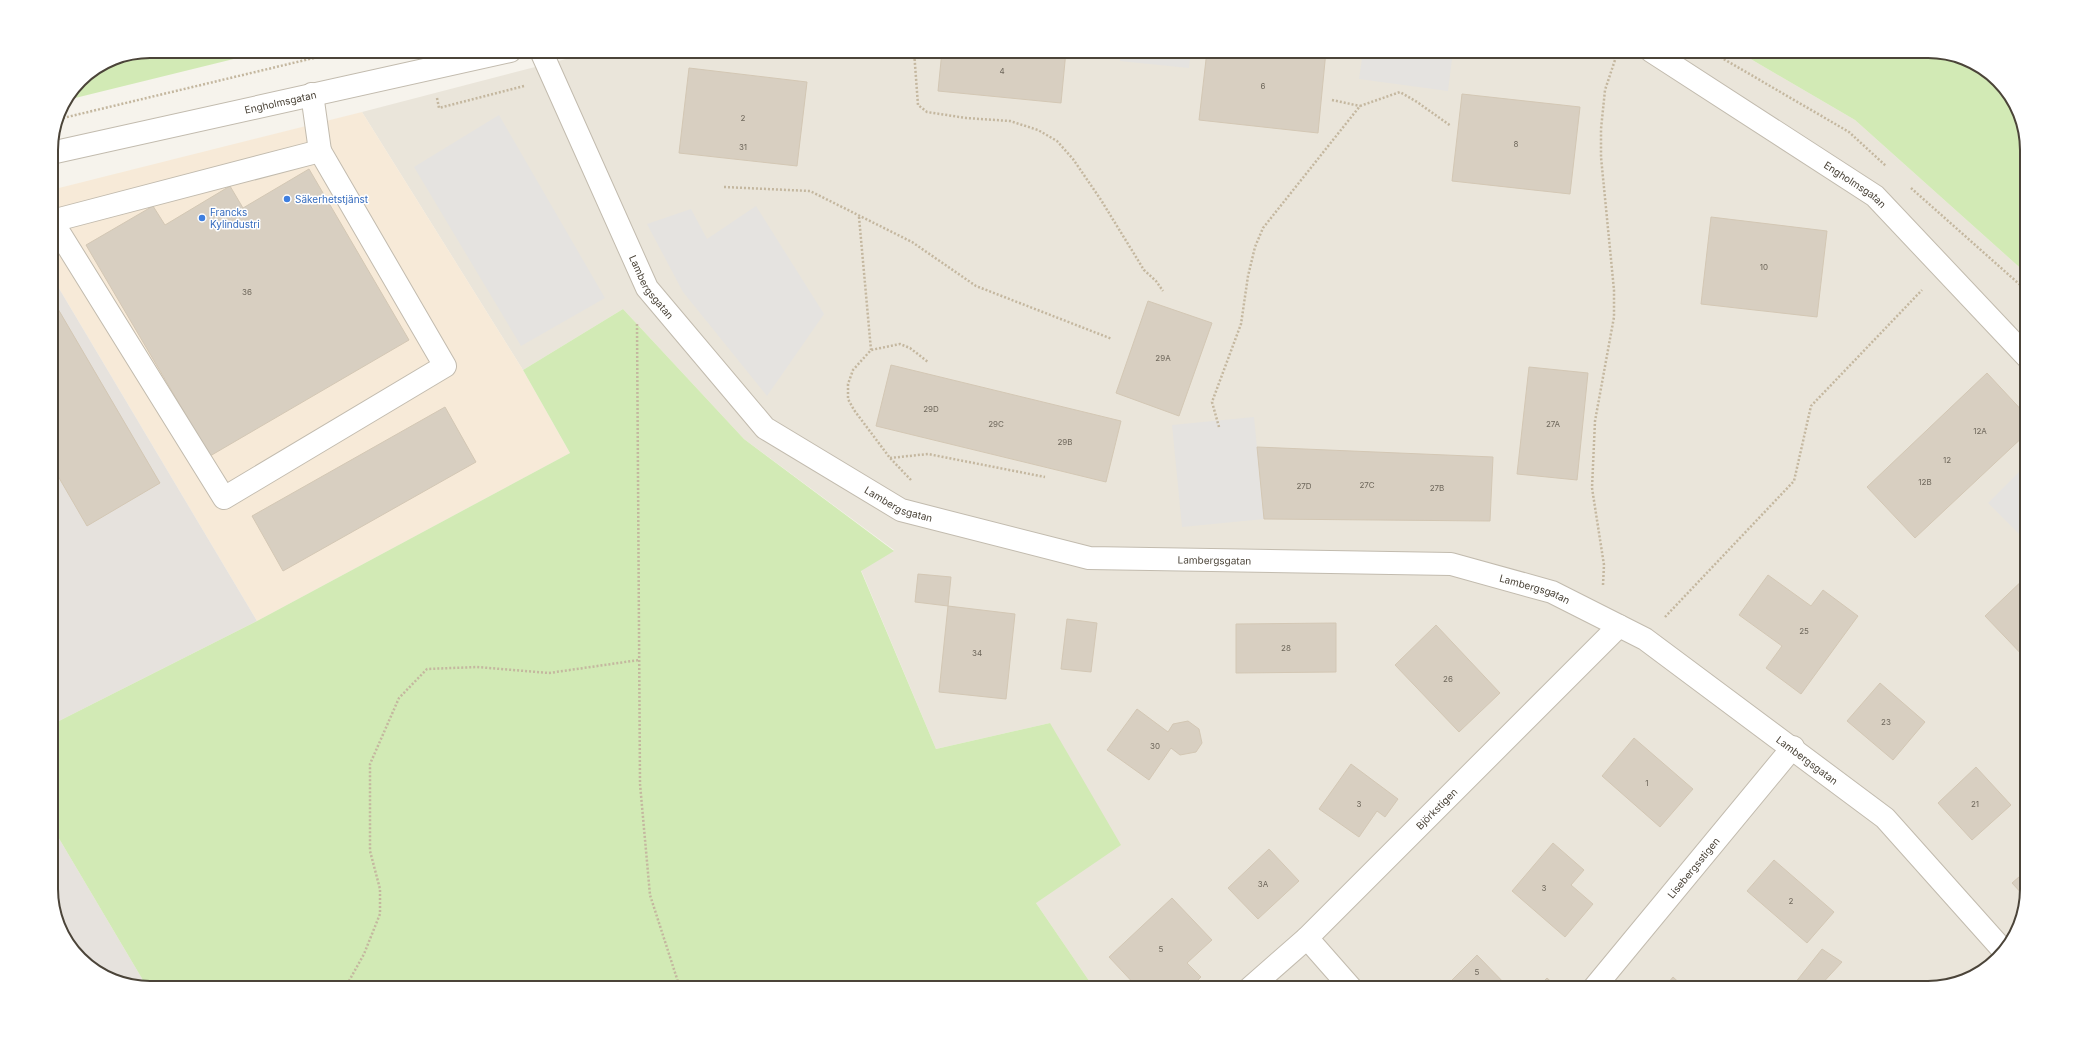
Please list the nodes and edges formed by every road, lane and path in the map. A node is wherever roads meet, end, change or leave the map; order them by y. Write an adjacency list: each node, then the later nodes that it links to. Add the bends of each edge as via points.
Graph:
1 (314, 58): 10 (path)
2 (478, 58): 7 (street, Engholmsgatan)
3 (544, 58): 28 (street, Lambergsgatan, via 647,288 765,428)
4 (915, 58): 19 (path, via 918,105 927,112 1010,121 1038,130 1057,141 1073,159 1101,200 1144,270 1156,280)
5 (1616, 58): 29 (path, via 1605,90 1601,129 1614,317 1595,421 1592,488)
6 (1662, 58): 18 (street, Engholmsgatan, via 1875,196)
7 (312, 94): 12 (street, Engholmsgatan); 13 (street)
8 (1332, 100): 9 (path)
9 (1360, 106): 11 (path, via 1400,92); 25 (path, via 1264,228 1255,247 1241,324 1212,402)
10 (64, 117)
11 (1451, 126)
12 (58, 151)
13 (320, 151): 16 (street); 17 (street, via 445,366 224,498)
14 (724, 187): 15 (path, via 810,191)
15 (859, 216): 21 (path, via 912,242 976,286); 23 (path)
16 (58, 217)
17 (58, 229)
18 (1944, 268): 22 (street, Engholmsgatan); 30 (path, via 1811,406 1794,481)
19 (1163, 291)
20 (637, 318): 31 (path)
21 (1112, 339)
22 (2020, 349)
23 (871, 350): 24 (path, via 900,344 910,348); 26 (path, via 853,370 848,384 848,399)
24 (928, 362)
25 (1219, 427)
26 (890, 458): 27 (path, via 928,454); 28 (path, via 917,485)
27 (1045, 477)
28 (901, 510): 29 (street, Lambergsgatan, via 1089,558 1451,564 1552,592)
29 (1610, 622): 30 (street, Lambergsgatan); 33 (street, Björkstigen)
30 (1645, 638): 32 (street, Lambergsgatan)
31 (638, 660): 35 (path, via 549,673 477,667 427,669 399,698 370,764 370,851 380,889 380,914 364,954); 36 (path, via 640,784 650,895)
32 (1793, 747): 34 (street, Lambergsgatan, via 1885,818); 39 (street, Lisebergsstigen)
33 (1307, 938): 37 (street, Björkstigen); 38 (street)
34 (2000, 946)
35 (349, 981)
36 (678, 981)
37 (1258, 981)
38 (1345, 981)
39 (1600, 981)

